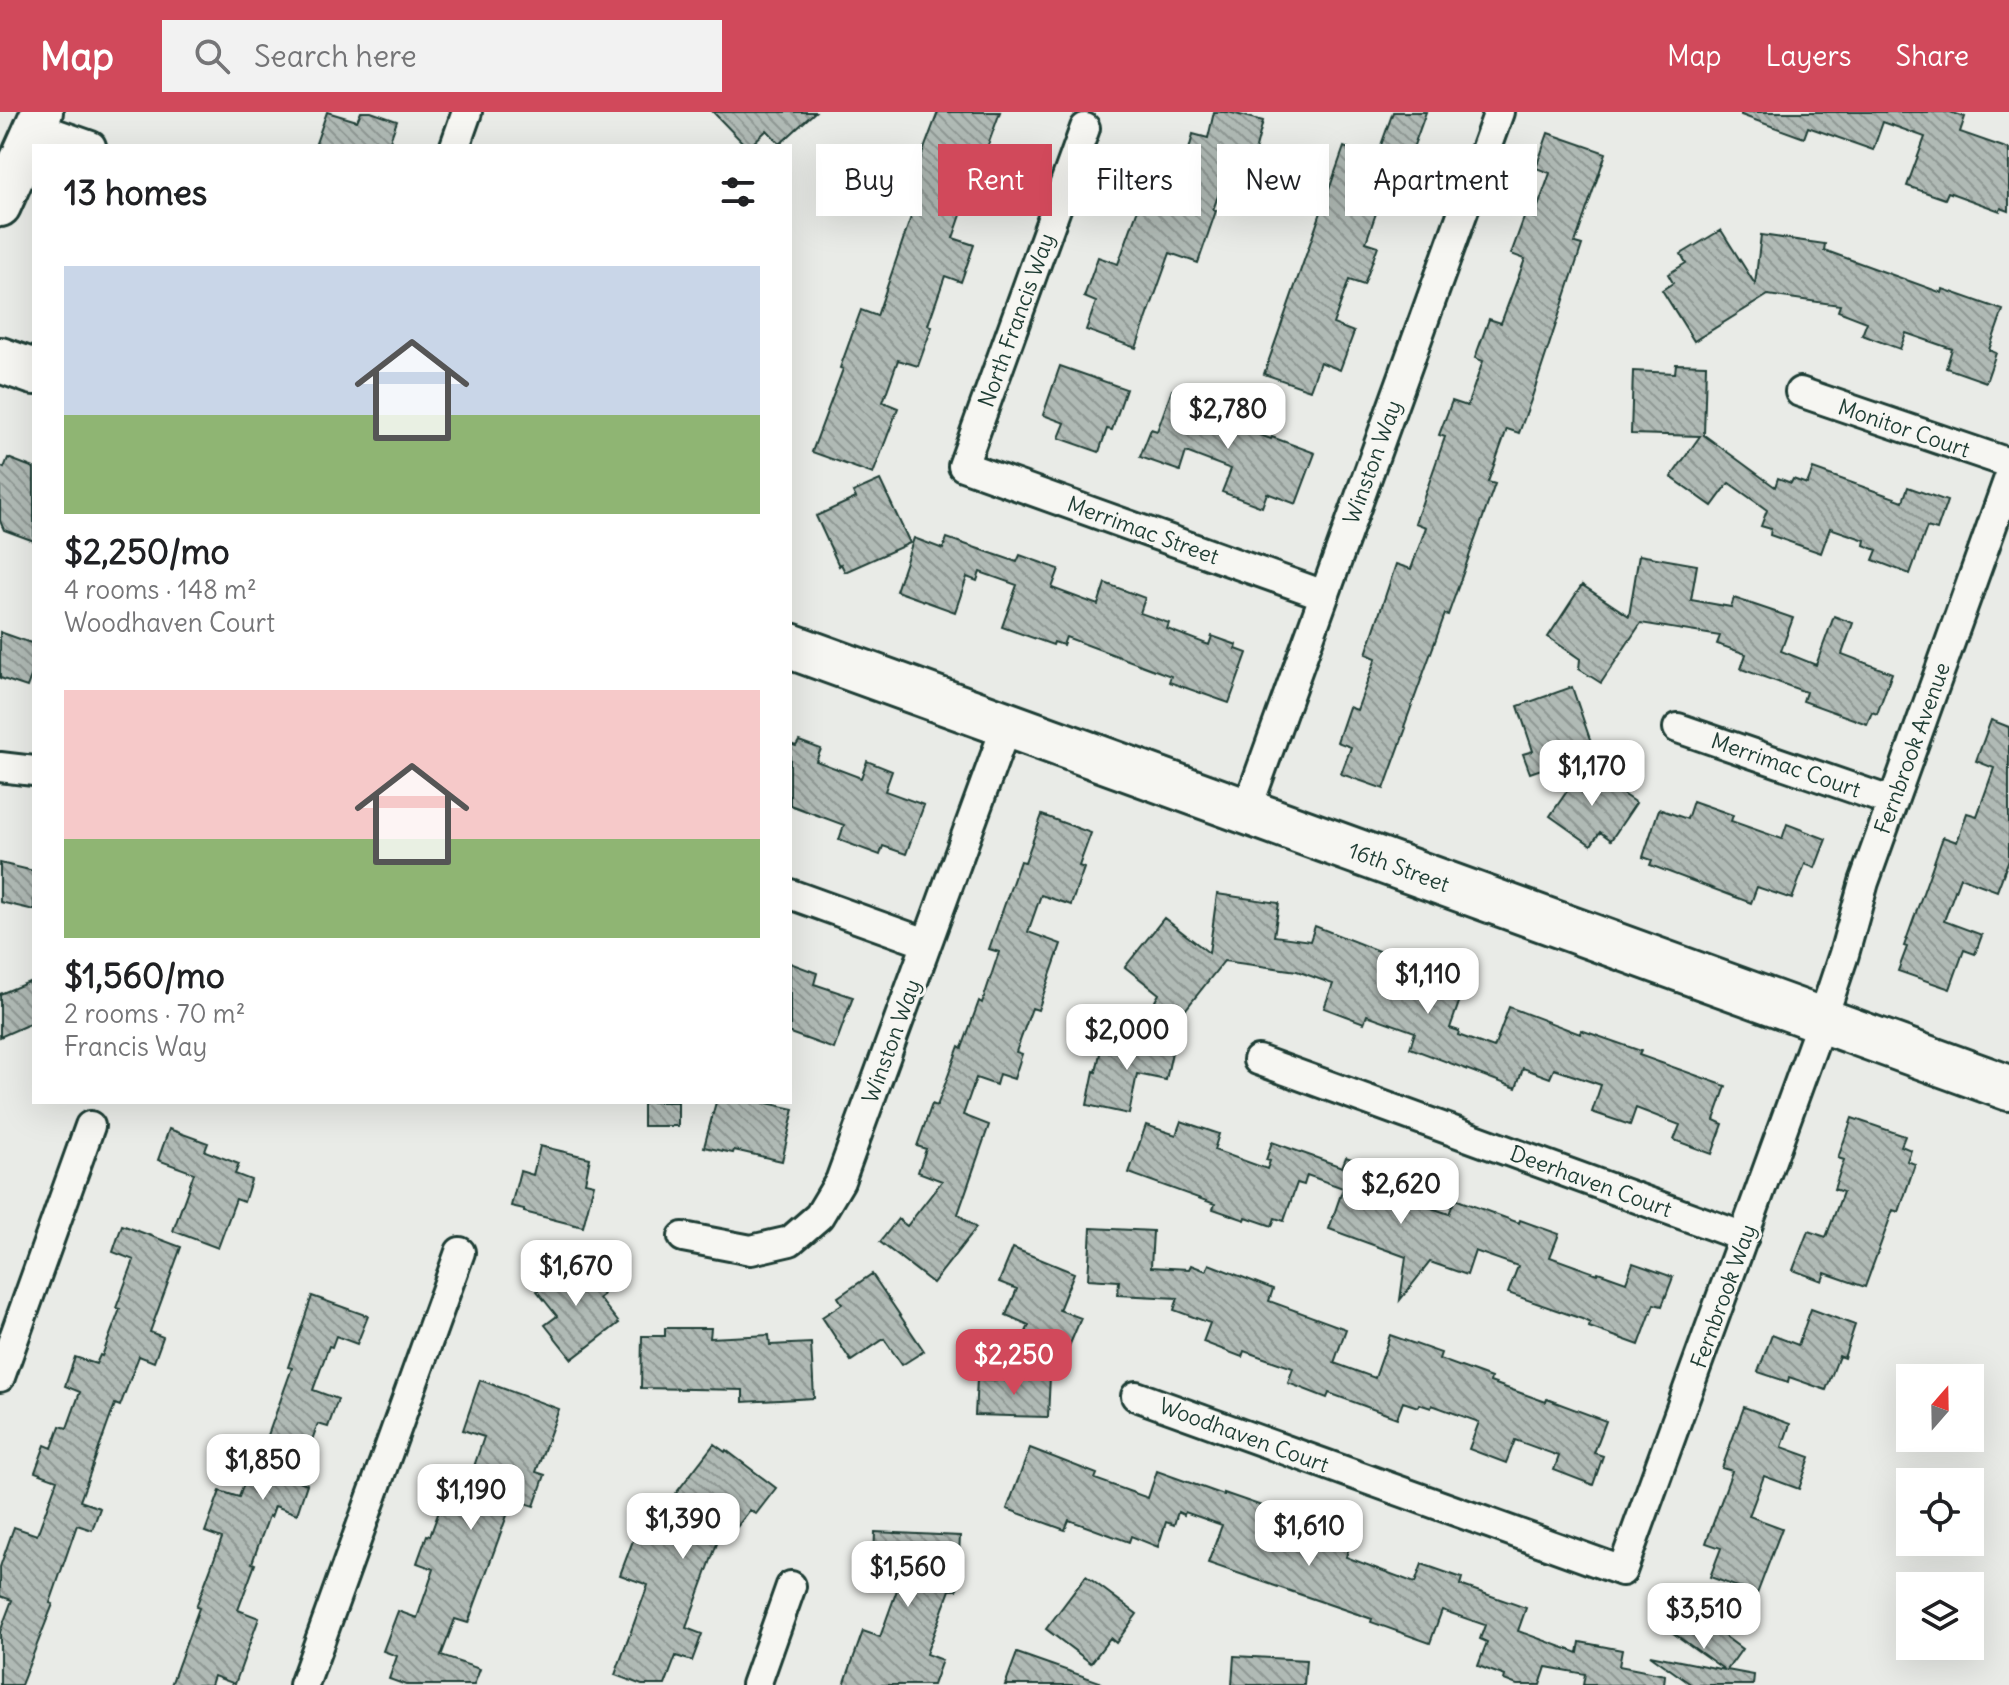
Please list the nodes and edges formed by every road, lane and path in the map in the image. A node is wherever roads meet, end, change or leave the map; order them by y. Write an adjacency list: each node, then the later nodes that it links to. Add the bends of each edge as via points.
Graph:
1 (467, 112): 6 (street)
2 (1499, 112): 14 (street, Winston Way)
3 (40, 119): 5 (street); 7 (street)
4 (1085, 128): 12 (street, North Francis Way)
5 (87, 144)
6 (456, 144)
7 (0, 206)
8 (0, 360): 9 (main road)
9 (32, 371)
10 (1800, 392): 11 (street, Monitor Court)
11 (2009, 463)
12 (963, 466): 14 (street, Merrimac Street)
13 (2009, 478): 20 (street, Fernbrook Avenue)
14 (1324, 595): 21 (street, Winston Way)
15 (792, 647): 16 (main road, 16th Street)
16 (1007, 724): 21 (main road, 16th Street); 23 (street, Winston Way)
17 (1678, 728): 20 (street, Merrimac Court)
18 (0, 767): 19 (street)
19 (32, 771)
20 (1893, 802): 24 (street, Fernbrook Avenue)
21 (1246, 812): 24 (main road, 16th Street)
22 (792, 895): 23 (street)
23 (926, 943): 28 (street, Winston Way, via 840,1181 819,1216 790,1241 751,1250)
24 (1822, 1020): 26 (main road, 16th Street); 29 (street, Fernbrook Way)
25 (1258, 1060): 29 (street, Deerhaven Court)
26 (2009, 1088)
27 (90, 1126): 31 (street)
28 (683, 1237)
29 (1744, 1237): 33 (street, Fernbrook Way)
30 (460, 1252): 35 (street)
31 (0, 1377)
32 (1136, 1396): 33 (street, Woodhaven Court)
33 (1622, 1571)
34 (791, 1586): 36 (street)
35 (304, 1685)
36 (756, 1685)

